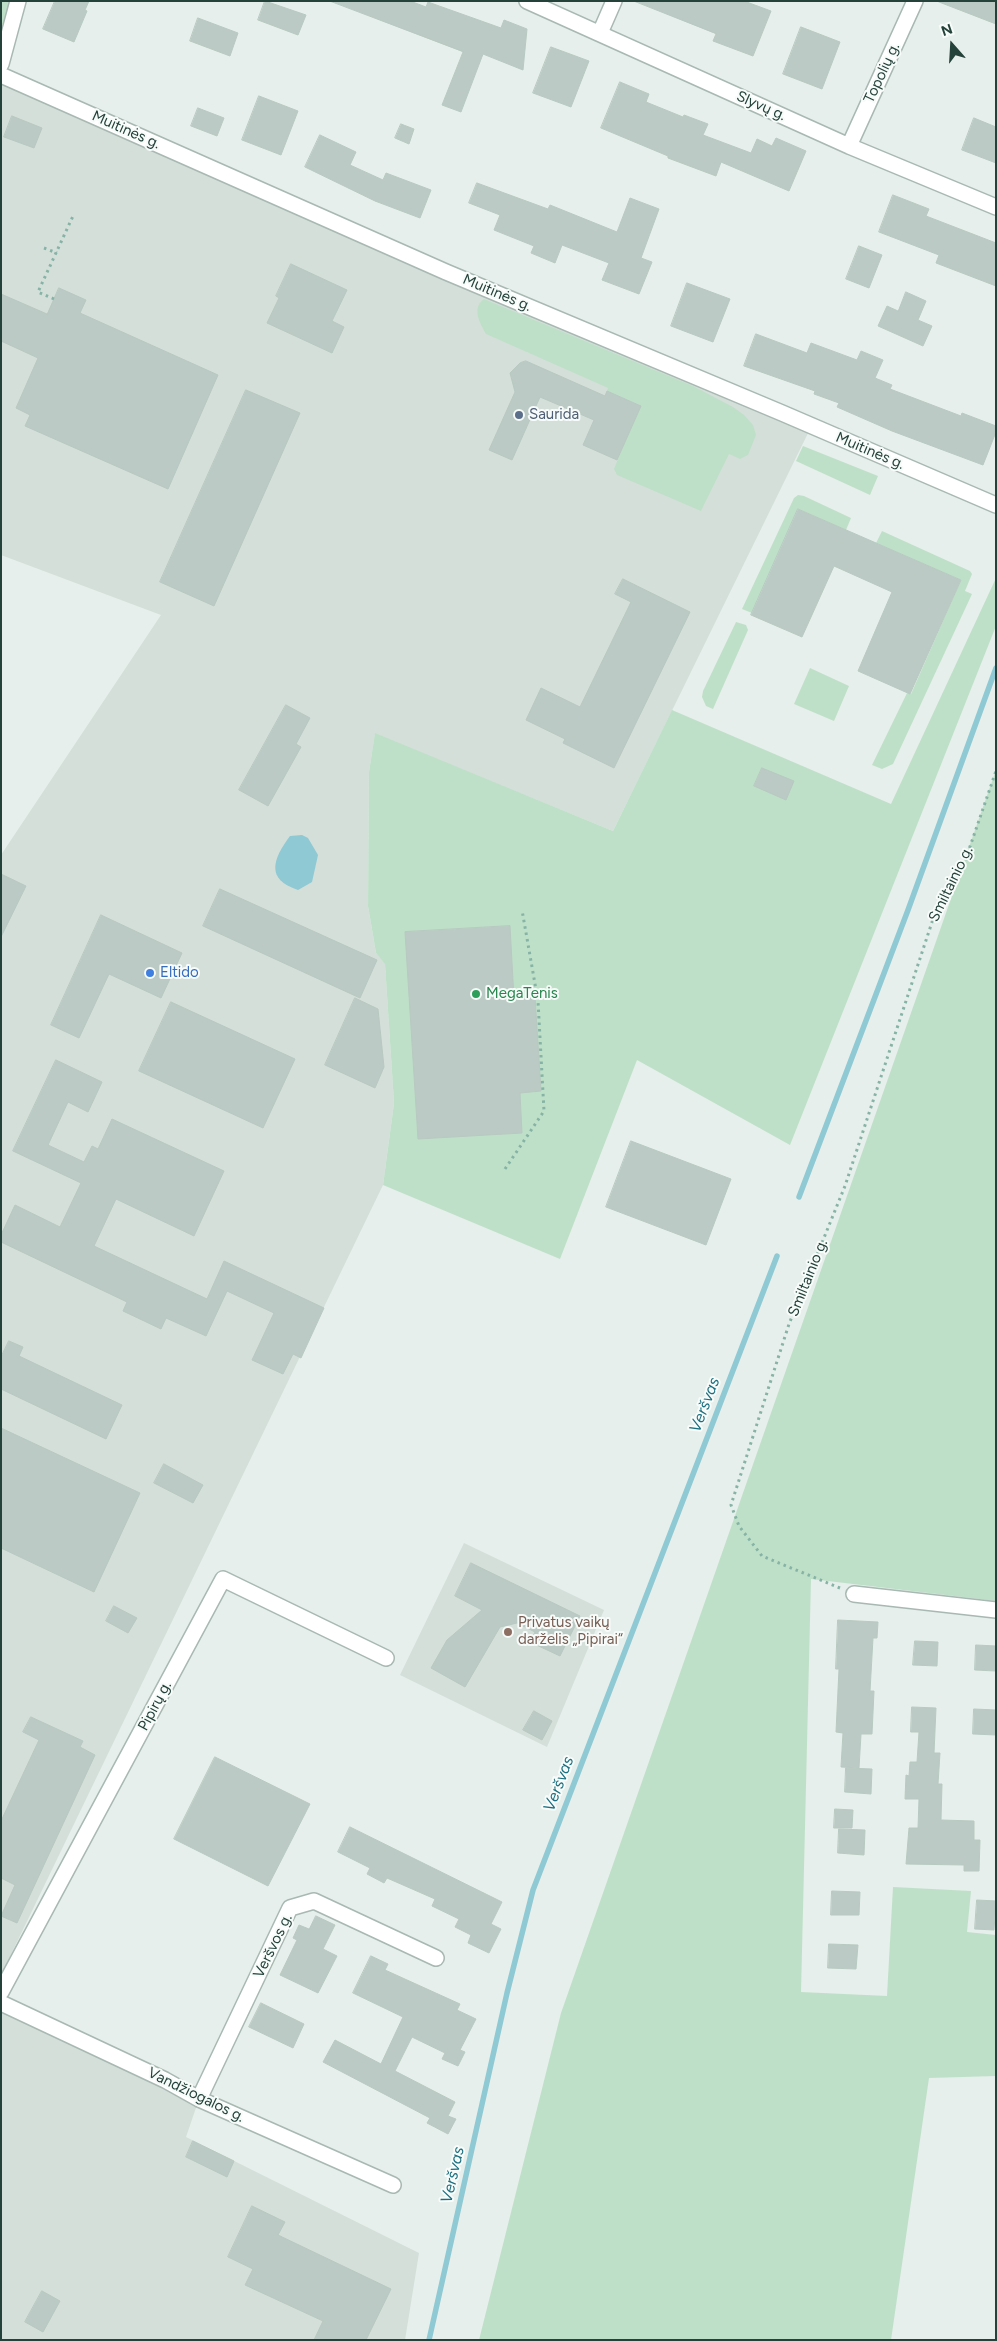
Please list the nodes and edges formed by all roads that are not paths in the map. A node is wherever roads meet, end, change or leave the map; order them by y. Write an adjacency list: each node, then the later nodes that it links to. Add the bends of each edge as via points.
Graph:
1 (18, 1): 6 (street)
2 (527, 1): 5 (street, Slyvų g.)
3 (614, 1): 5 (street)
4 (915, 1): 8 (street, Topolių g.)
5 (600, 33): 8 (street, Slyvų g.)
6 (1, 64)
7 (1, 75): 10 (street, Muitinės g., via 446,272)
8 (849, 146): 9 (street, Slyvų g.)
9 (996, 207)
10 (996, 505)
11 (854, 1594): 12 (street)
12 (996, 1610)
13 (386, 1658): 15 (street, Pipirų g., via 223,1579)
14 (436, 1958): 17 (street, Veršvos g., via 314,1901 290,1908)
15 (1, 1992)
16 (1, 2003): 17 (street, Vandžiogalos g.)
17 (199, 2098): 18 (street, Vandžiogalos g.)
18 (393, 2185)

